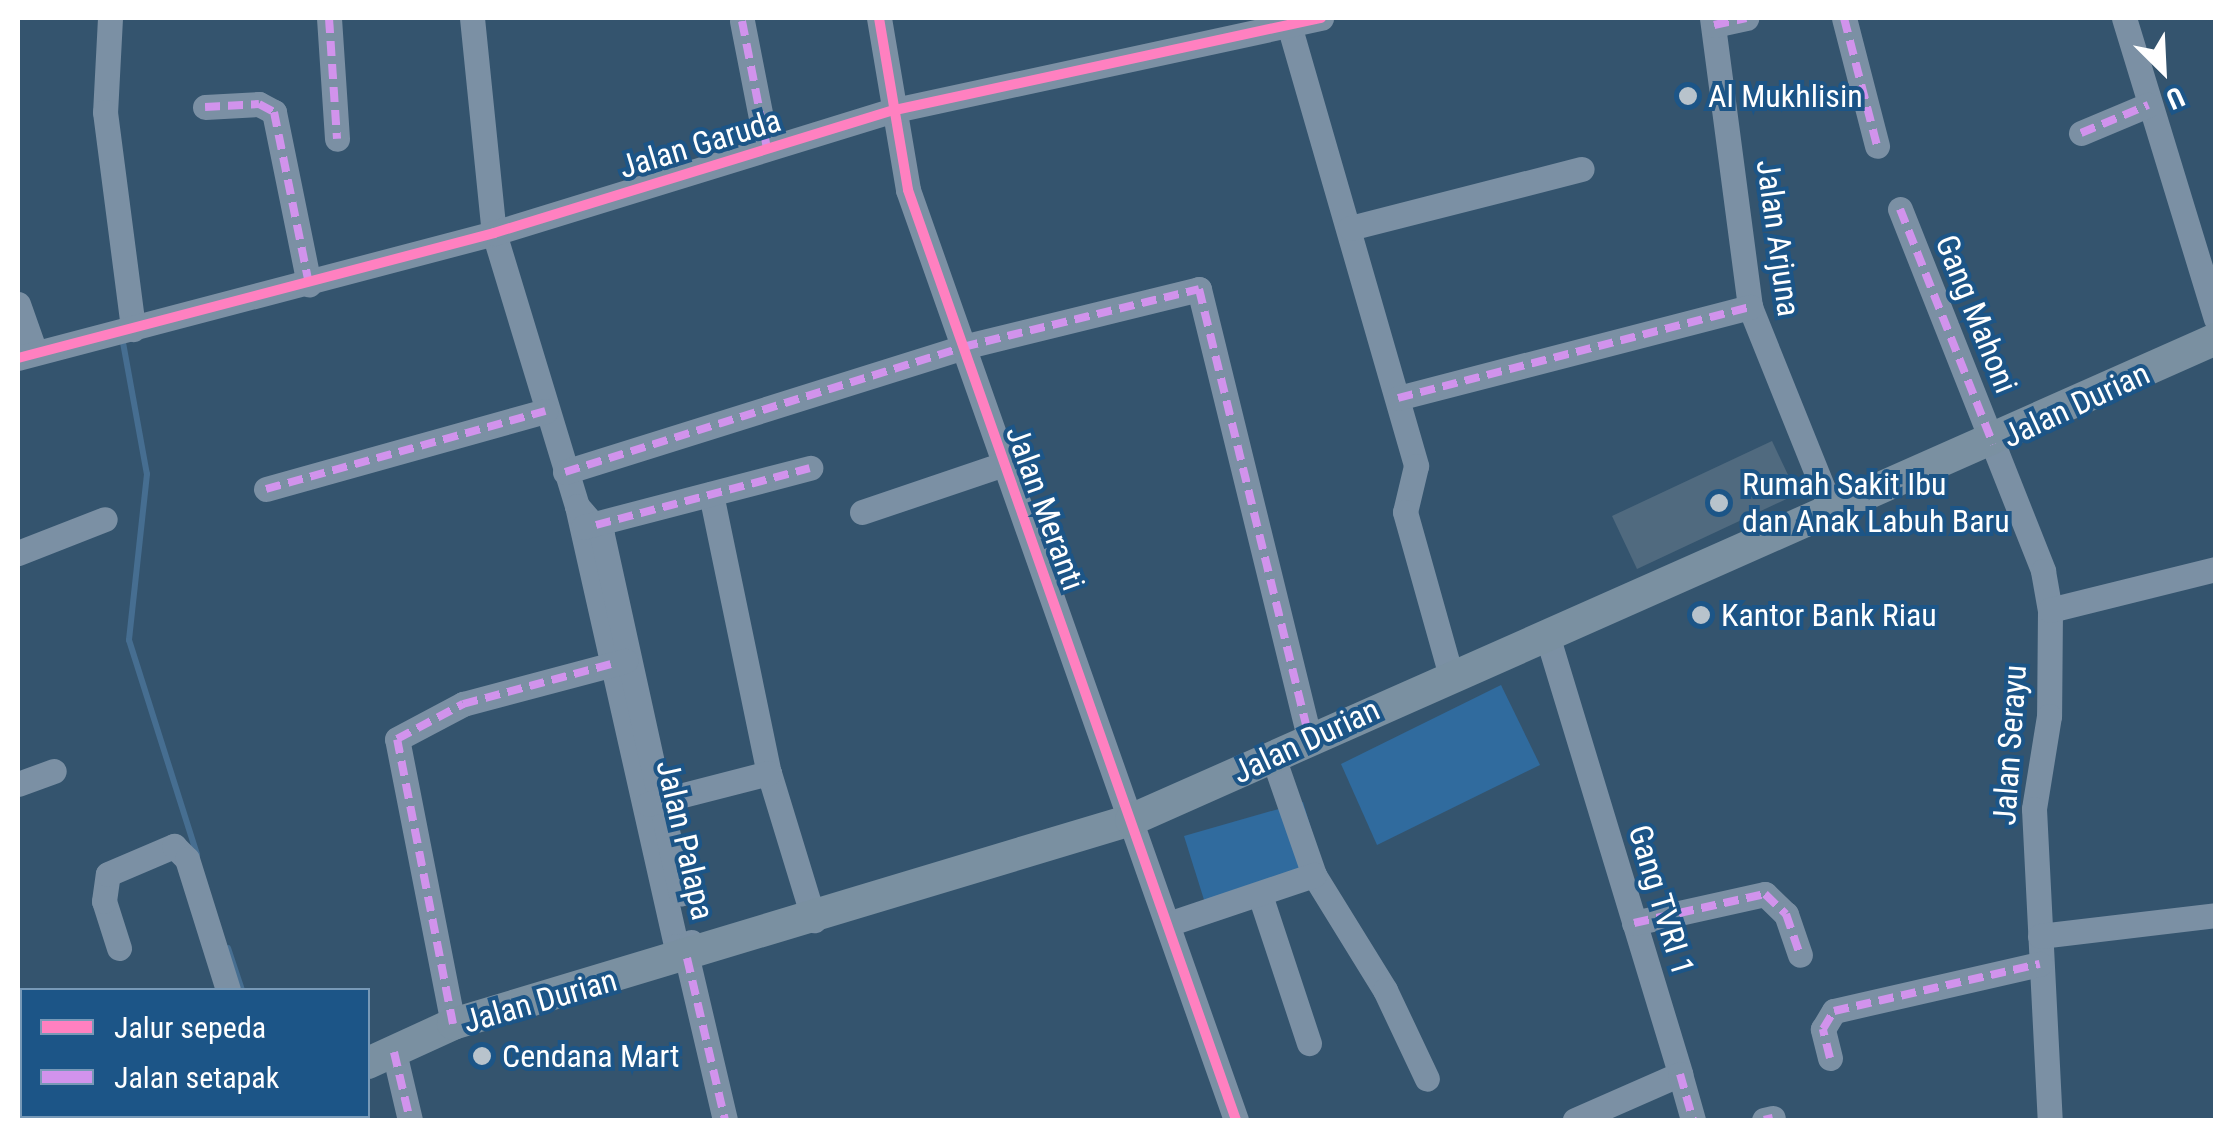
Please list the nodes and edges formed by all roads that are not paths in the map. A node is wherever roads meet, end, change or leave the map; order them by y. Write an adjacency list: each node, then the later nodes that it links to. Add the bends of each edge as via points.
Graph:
1 (110, 18): 27 (street, via 105,112)
2 (329, 18): 16 (street)
3 (472, 18): 22 (street, Jalan Palapa)
4 (879, 18): 14 (street, Jalan Meranti)
5 (1322, 18): 11 (street, Jalan Garuda)
6 (1746, 18): 10 (street)
7 (1844, 18): 17 (street)
8 (2124, 18): 12 (street)
9 (742, 21): 18 (street)
10 (1713, 22): 25 (street, Jalan Arjuna)
11 (1288, 23): 14 (street, Jalan Garuda); 21 (street)
12 (2148, 105): 15 (street); 26 (street)
13 (205, 107): 23 (street, via 259,104 274,112)
14 (895, 110): 18 (street, Jalan Garuda); 29 (street, Jalan Meranti, via 908,190)
15 (2080, 134)
16 (336, 139)
17 (1877, 146)
18 (767, 149): 22 (street, Jalan Garuda)
19 (1582, 169): 21 (street)
20 (1900, 209): 33 (street, Gang Mahoni)
21 (1350, 228): 31 (street)
22 (494, 234): 23 (street, Jalan Garuda); 32 (street, Jalan Palapa)
23 (309, 284): 27 (street, Jalan Garuda)
24 (18, 304): 30 (street)
25 (1750, 307): 31 (street); 40 (street, Jalan Arjuna)
26 (2216, 318)
27 (131, 329): 30 (street, Jalan Garuda)
28 (2216, 339): 33 (main road, Jalan Durian)
29 (963, 347): 34 (street, Jalan Meranti); 36 (street); 49 (street, via 1204,293)
30 (26, 355)
31 (1398, 398): 48 (street, via 1416,466 1404,512)
32 (545, 411): 36 (street, Jalan Palapa); 37 (street)
33 (1993, 444): 40 (main road, Jalan Durian); 45 (street, Jalan Serayu)
34 (1002, 465): 39 (street); 55 (street, Jalan Meranti)
35 (810, 468): 38 (street)
36 (565, 472): 42 (street, Jalan Palapa)
37 (266, 489)
38 (711, 494): 42 (street); 52 (street)
39 (862, 512)
40 (1833, 513): 46 (main road, Jalan Durian)
41 (105, 519): 43 (street)
42 (584, 520): 47 (street, Jalan Palapa)
43 (18, 553)
44 (2216, 569): 45 (street)
45 (2050, 610): 62 (street, Jalan Serayu, via 2048,716 2034,808)
46 (1546, 634): 48 (main road, Jalan Durian); 61 (street, Gang TVRI 1)
47 (621, 662): 54 (street, Jalan Palapa); 68 (street, via 463,704 396,739)
48 (1450, 672): 49 (main road, Jalan Durian)
49 (1310, 742): 50 (main road, Jalan Durian)
50 (1273, 757): 55 (main road, Jalan Durian); 56 (street)
51 (54, 771): 53 (street)
52 (769, 773): 54 (street); 59 (street)
53 (18, 784)
54 (654, 802): 65 (street, Jalan Palapa, via 676,946)
55 (1131, 820): 59 (main road, Jalan Durian); 60 (street, Jalan Meranti)
56 (1314, 875): 57 (street); 73 (street, via 1385,990)
57 (1260, 896): 60 (street); 69 (street)
58 (2216, 915): 62 (street)
59 (814, 920): 65 (main road, Jalan Durian)
60 (1171, 923): 76 (street, Jalan Meranti)
61 (1634, 923): 64 (street, via 1765,894 1786,914); 72 (street, Gang TVRI 1)
62 (2040, 936): 66 (street, Jalan Serayu)
63 (119, 948): 67 (street, via 104,900 108,874 174,846 187,859)
64 (1800, 955)
65 (688, 958): 68 (main road, Jalan Durian); 75 (street, Jalan Palapa)
66 (2040, 964): 71 (street, via 1834,1011 1823,1029); 79 (street, Jalan Serayu)
67 (227, 988)
68 (453, 1024): 70 (main road, Jalan Durian)
69 (1309, 1043)
70 (381, 1057): 74 (street)
71 (1830, 1058)
72 (1680, 1074): 77 (street); 78 (street, Gang TVRI 1)
73 (1427, 1079)
74 (410, 1120)
75 (725, 1120)
76 (1236, 1120)
77 (1574, 1120)
78 (1693, 1120)
79 (2050, 1120)

